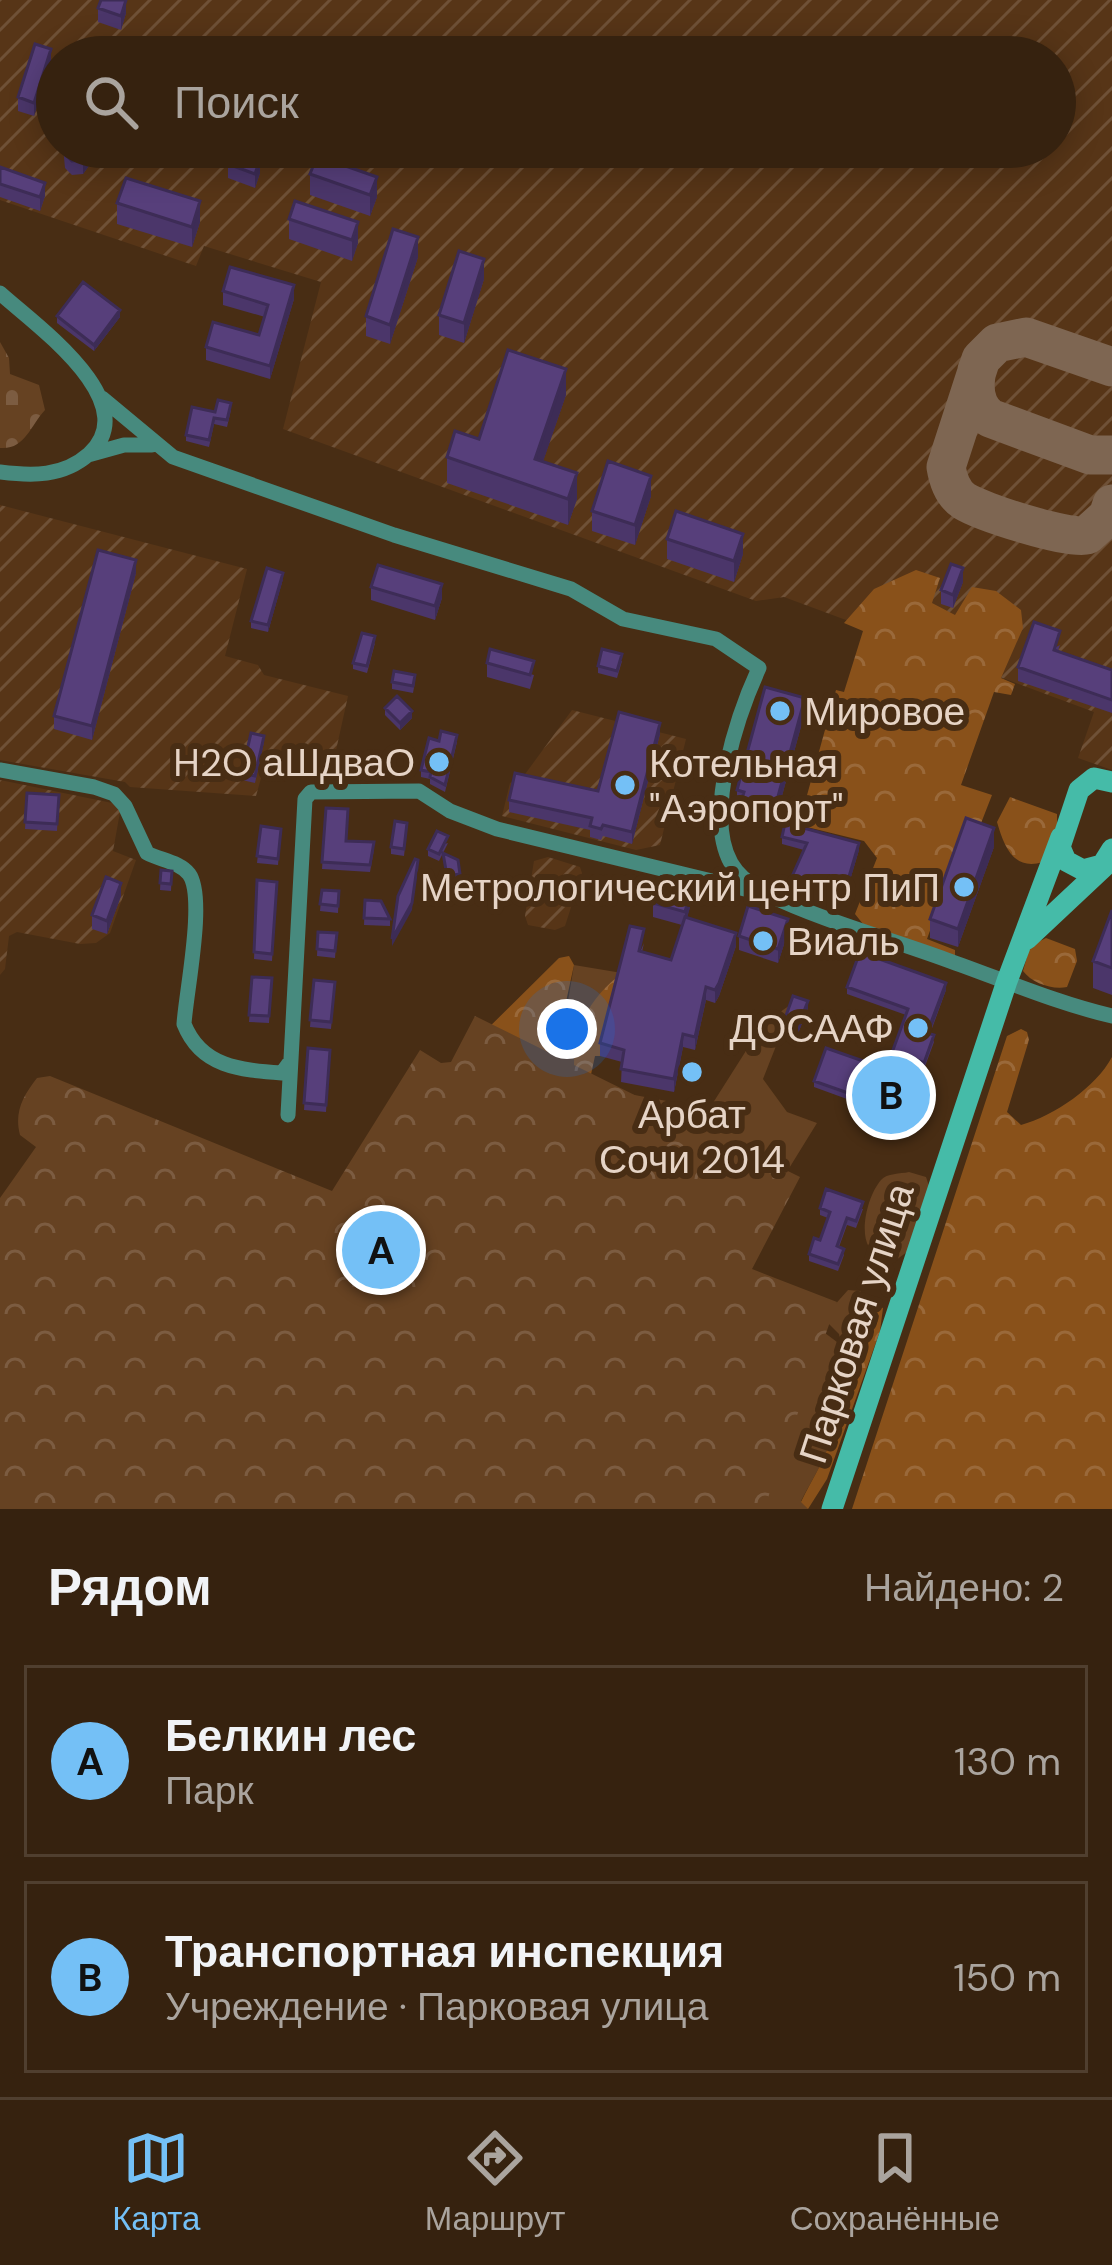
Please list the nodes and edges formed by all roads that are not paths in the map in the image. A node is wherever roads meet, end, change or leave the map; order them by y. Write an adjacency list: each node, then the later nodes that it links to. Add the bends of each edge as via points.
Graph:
1 (0, 293): 2 (street)
2 (102, 398): 3 (street); 4 (street, via 103,432)
3 (155, 445): 4 (street); 10 (street, via 394,535 572,589 623,619 733,648 759,668 724,783 720,828 738,873)
4 (87, 455): 5 (street, via 39,476)
5 (0, 472)
6 (0, 770): 14 (street, via 120,799 142,847 182,867 195,887 184,1024 190,1038 232,1068 282,1073)
7 (1112, 782): 8 (main road, Парковая улица, via 1086,782)
8 (1061, 837): 9 (main road, via 1061,854 1072,866 1090,870); 11 (main road, Парковая улица)
9 (1110, 855): 11 (main road)
10 (767, 894): 12 (street); 14 (street, via 497,829 418,791 311,792)
11 (1017, 955): 12 (main road, Парковая улица)
12 (1007, 981): 13 (street); 16 (main road, Парковая улица)
13 (1112, 1016)
14 (290, 1061): 15 (street)
15 (288, 1115)
16 (832, 1509)

